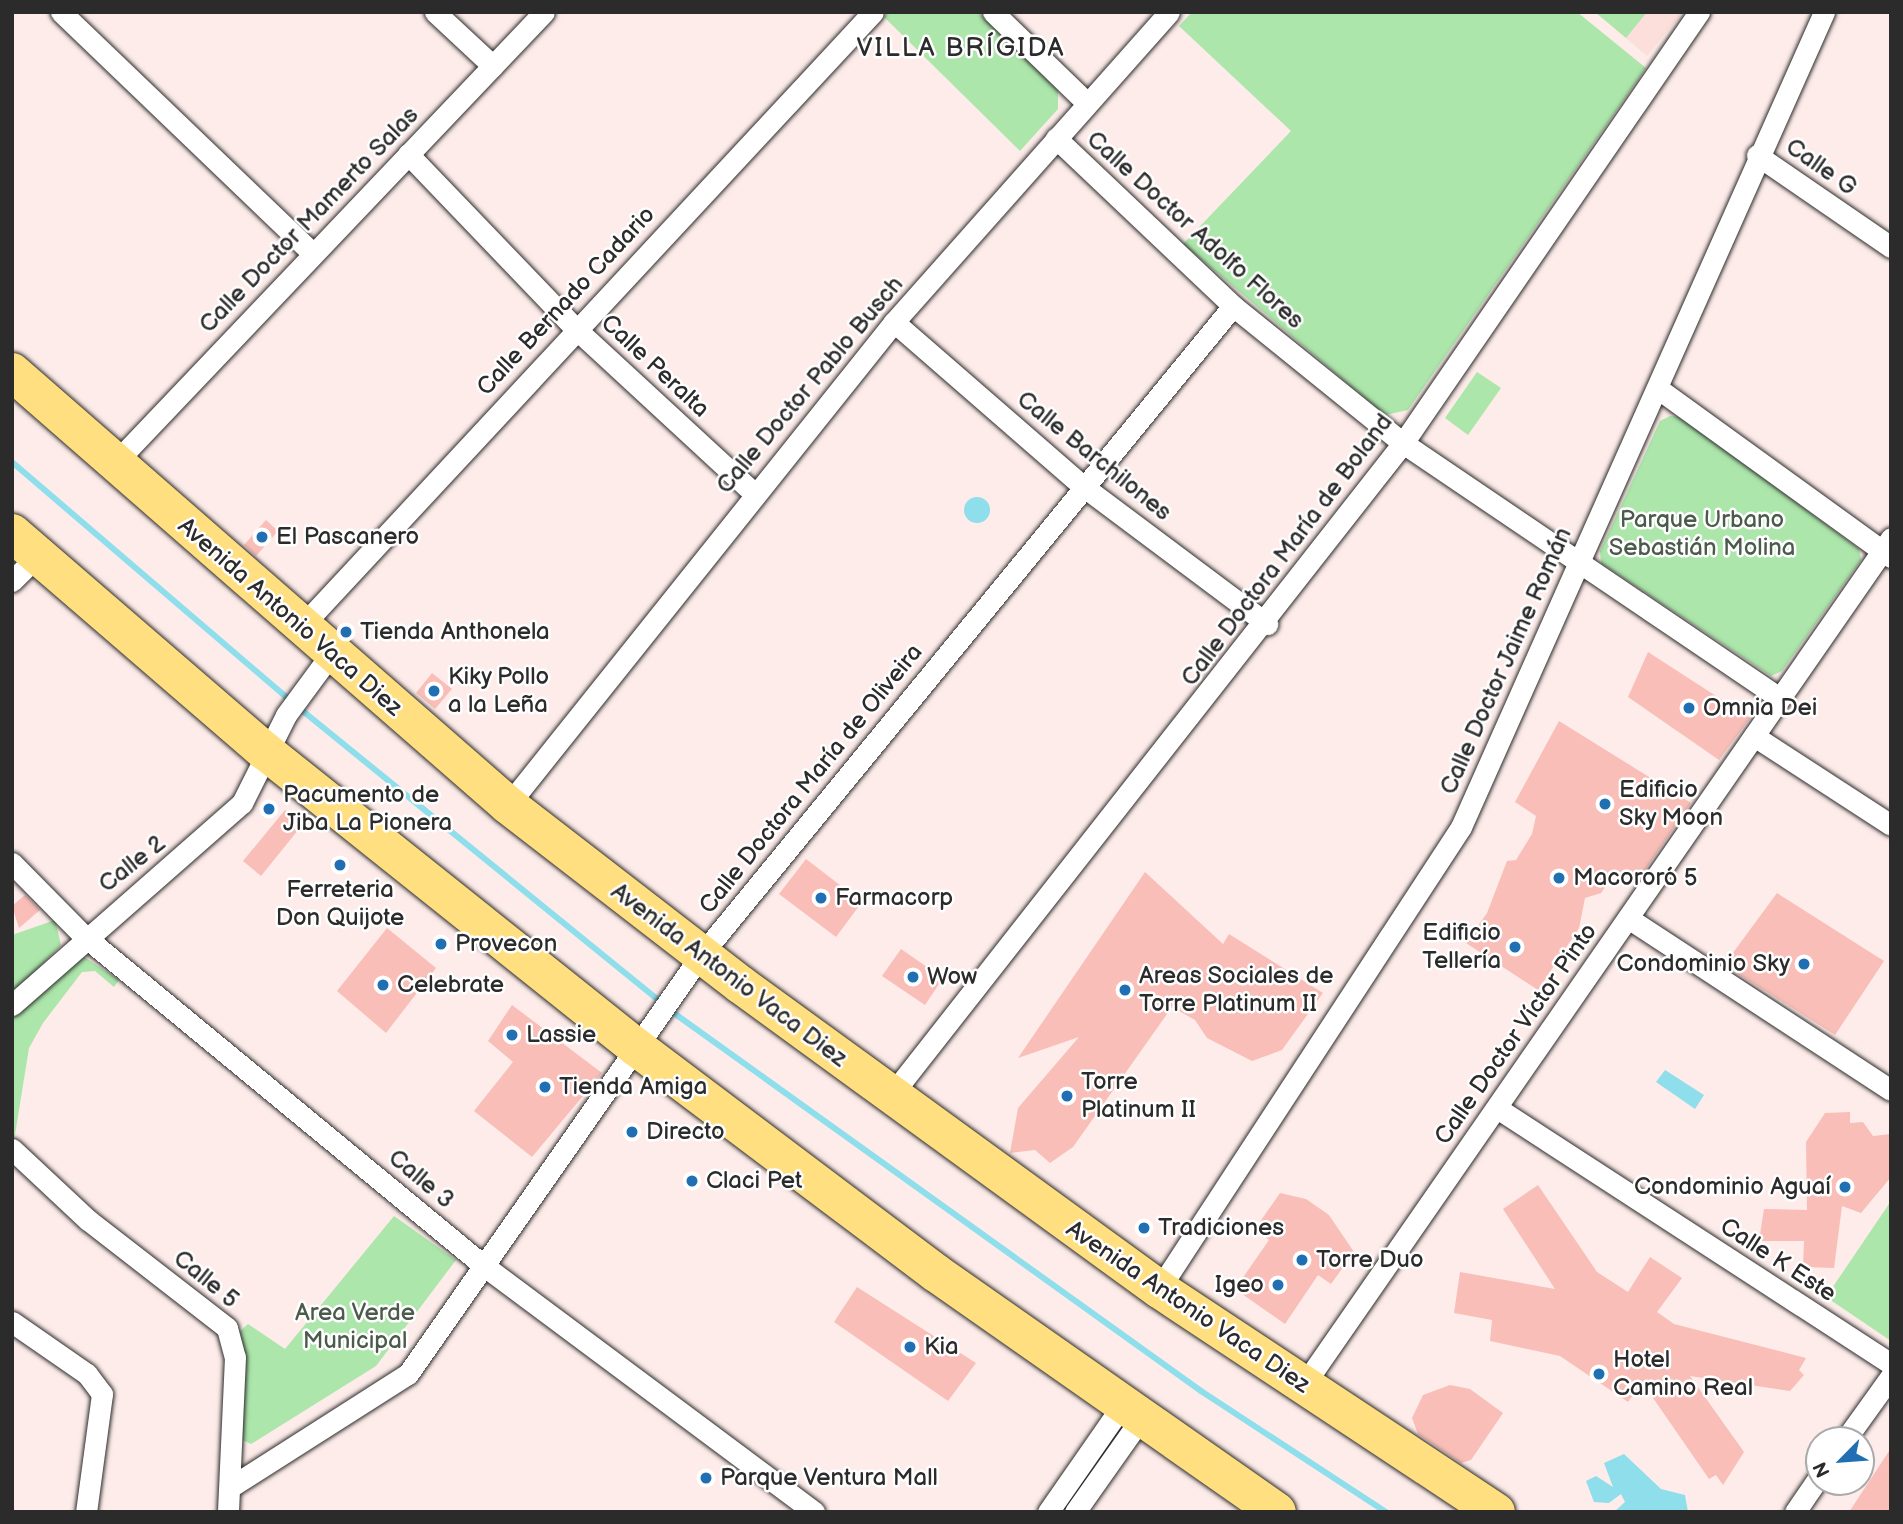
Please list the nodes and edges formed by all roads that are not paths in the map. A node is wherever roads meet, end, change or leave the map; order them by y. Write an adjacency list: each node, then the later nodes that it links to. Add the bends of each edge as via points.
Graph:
1 (61, 12): 15 (street)
2 (435, 12): 9 (street)
3 (544, 12): 9 (street, Calle Doctor Mamerto Salas)
4 (873, 12): 18 (street, Calle Bernado Cadario)
5 (993, 12): 10 (street, Calle Doctor Adolfo Flores)
6 (1169, 12): 10 (street, Calle Doctor Pablo Busch)
7 (1699, 12): 21 (street, Calle Doctora María de Boland)
8 (1824, 12): 13 (street, Calle Doctor Jaime Román)
9 (493, 66): 12 (street, Calle Doctor Mamerto Salas)
10 (1085, 101): 11 (street, Calle Doctor Pablo Busch)
11 (1056, 138): 16 (street, Calle Doctor Adolfo Flores); 17 (street, Calle Doctor Pablo Busch)
12 (408, 154): 15 (street, Calle Doctor Mamerto Salas); 18 (street, Calle Peralta)
13 (1757, 155): 14 (street, Calle G); 20 (street, Calle Doctor Jaime Román)
14 (1891, 247)
15 (313, 254): 22 (street, Calle Doctor Mamerto Salas)
16 (1233, 306): 21 (street, Calle Doctor Adolfo Flores); 23 (street, Calle Doctora María de Oliveira)
17 (894, 323): 23 (street, Calle Barchilones); 24 (street, Calle Doctor Pablo Busch)
18 (576, 328): 24 (street, Calle Peralta); 29 (street, Calle Bernado Cadario)
19 (12, 372): 22 (highway, Avenida Antonio Vaca Diez)
20 (1660, 390): 25 (street); 27 (street, Calle Doctor Jaime Román)
21 (1403, 443): 27 (street, Calle Doctor Adolfo Flores); 28 (street, Calle Doctora María de Boland)
22 (113, 465): 29 (highway, Avenida Antonio Vaca Diez)
23 (1084, 487): 28 (street, Calle Barchilones); 39 (street, Calle Doctora María de Oliveira)
24 (754, 493): 34 (street, Calle Doctor Pablo Busch)
25 (1888, 549): 31 (street, Calle Doctor Víctor Pinto)
26 (21, 557): 33 (highway)
27 (1578, 563): 31 (street, Calle Doctor Adolfo Flores); 47 (street, Calle Doctor Jaime Román, via 1461,827)
28 (1267, 624): 43 (street, Calle Doctora María de Boland)
29 (300, 628): 30 (highway, Avenida Antonio Vaca Diez)
30 (331, 654): 33 (street, Calle 2, via 300,692); 34 (highway, Avenida Antonio Vaca Diez)
31 (1780, 698): 32 (street, Calle Doctor Víctor Pinto)
32 (1754, 736): 35 (street); 37 (street, Calle Doctor Víctor Pinto)
33 (265, 751): 38 (street, Calle 2, via 242,803); 41 (highway)
34 (508, 805): 39 (highway, Avenida Antonio Vaca Diez)
35 (1891, 825)
36 (12, 863): 38 (street, Calle 3)
37 (1628, 918): 42 (street); 44 (street, Calle Doctor Víctor Pinto)
38 (84, 936): 40 (street, Calle 2); 46 (street, Calle 3)
39 (693, 966): 41 (street, Calle Doctora María de Oliveira); 43 (highway, Avenida Antonio Vaca Diez)
40 (12, 1005)
41 (641, 1041): 46 (street, Calle Doctora María de Oliveira); 52 (highway)
42 (1891, 1090)
43 (889, 1098): 47 (highway, Avenida Antonio Vaca Diez)
44 (1496, 1108): 49 (street, Calle K Este); 51 (street, Calle Doctor Víctor Pinto)
45 (12, 1149): 54 (street, Calle 5, via 88,1220 227,1328 235,1357)
46 (483, 1265): 54 (street, Calle Doctora María de Oliveira, via 393,1389); 58 (street, Calle 3)
47 (1159, 1289): 51 (highway, Avenida Antonio Vaca Diez)
48 (12, 1322): 56 (street, via 87,1374 102,1394)
49 (1891, 1364)
50 (1891, 1376): 53 (street)
51 (1303, 1386): 62 (highway, Avenida Antonio Vaca Diez)
52 (1133, 1411): 59 (street); 60 (street); 61 (highway)
53 (1855, 1426)
54 (232, 1486): 57 (street, Calle 5)
55 (1806, 1496): 63 (street)
56 (86, 1512)
57 (228, 1512)
58 (814, 1512)
59 (1048, 1512)
60 (1074, 1512)
61 (1277, 1512)
62 (1496, 1512)
63 (1795, 1512)

